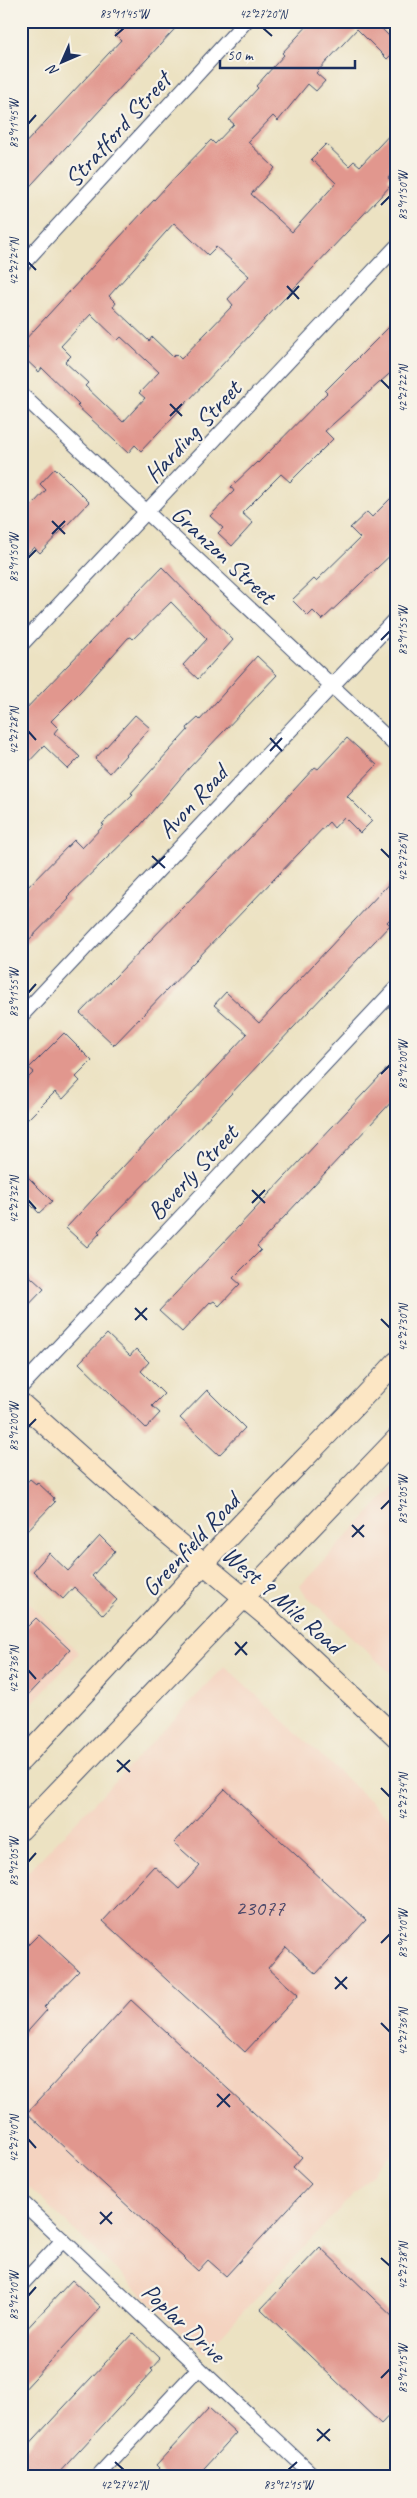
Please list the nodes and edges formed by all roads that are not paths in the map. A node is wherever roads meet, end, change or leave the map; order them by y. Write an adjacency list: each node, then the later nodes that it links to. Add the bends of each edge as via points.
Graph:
1 (246, 21): 3 (street, Stratford Street)
2 (396, 247): 5 (street, Harding Street)
3 (21, 266)
4 (21, 394): 5 (street, Granzon Street)
5 (147, 512): 7 (street, Harding Street); 8 (street, Granzon Street)
6 (396, 618): 8 (street, Avon Road)
7 (21, 645)
8 (332, 686): 9 (street, Granzon Street); 11 (street, Avon Road)
9 (396, 746)
10 (396, 988): 13 (street, Beverly Street)
11 (21, 1016)
12 (396, 1362): 16 (main road, Greenfield Road)
13 (21, 1387)
14 (21, 1403): 16 (main road, West 9 Mile Road)
15 (396, 1439): 17 (main road)
16 (204, 1564): 17 (main road, West 9 Mile Road); 19 (main road, Greenfield Road)
17 (245, 1598): 18 (main road, West 9 Mile Road); 20 (main road)
18 (396, 1737)
19 (21, 1761)
20 (21, 1830)
21 (21, 2202): 22 (street, Poplar Drive)
22 (63, 2240): 23 (street); 24 (street, Poplar Drive)
23 (21, 2285)
24 (199, 2368): 25 (street); 26 (street, Poplar Drive)
25 (97, 2477)
26 (315, 2477)

